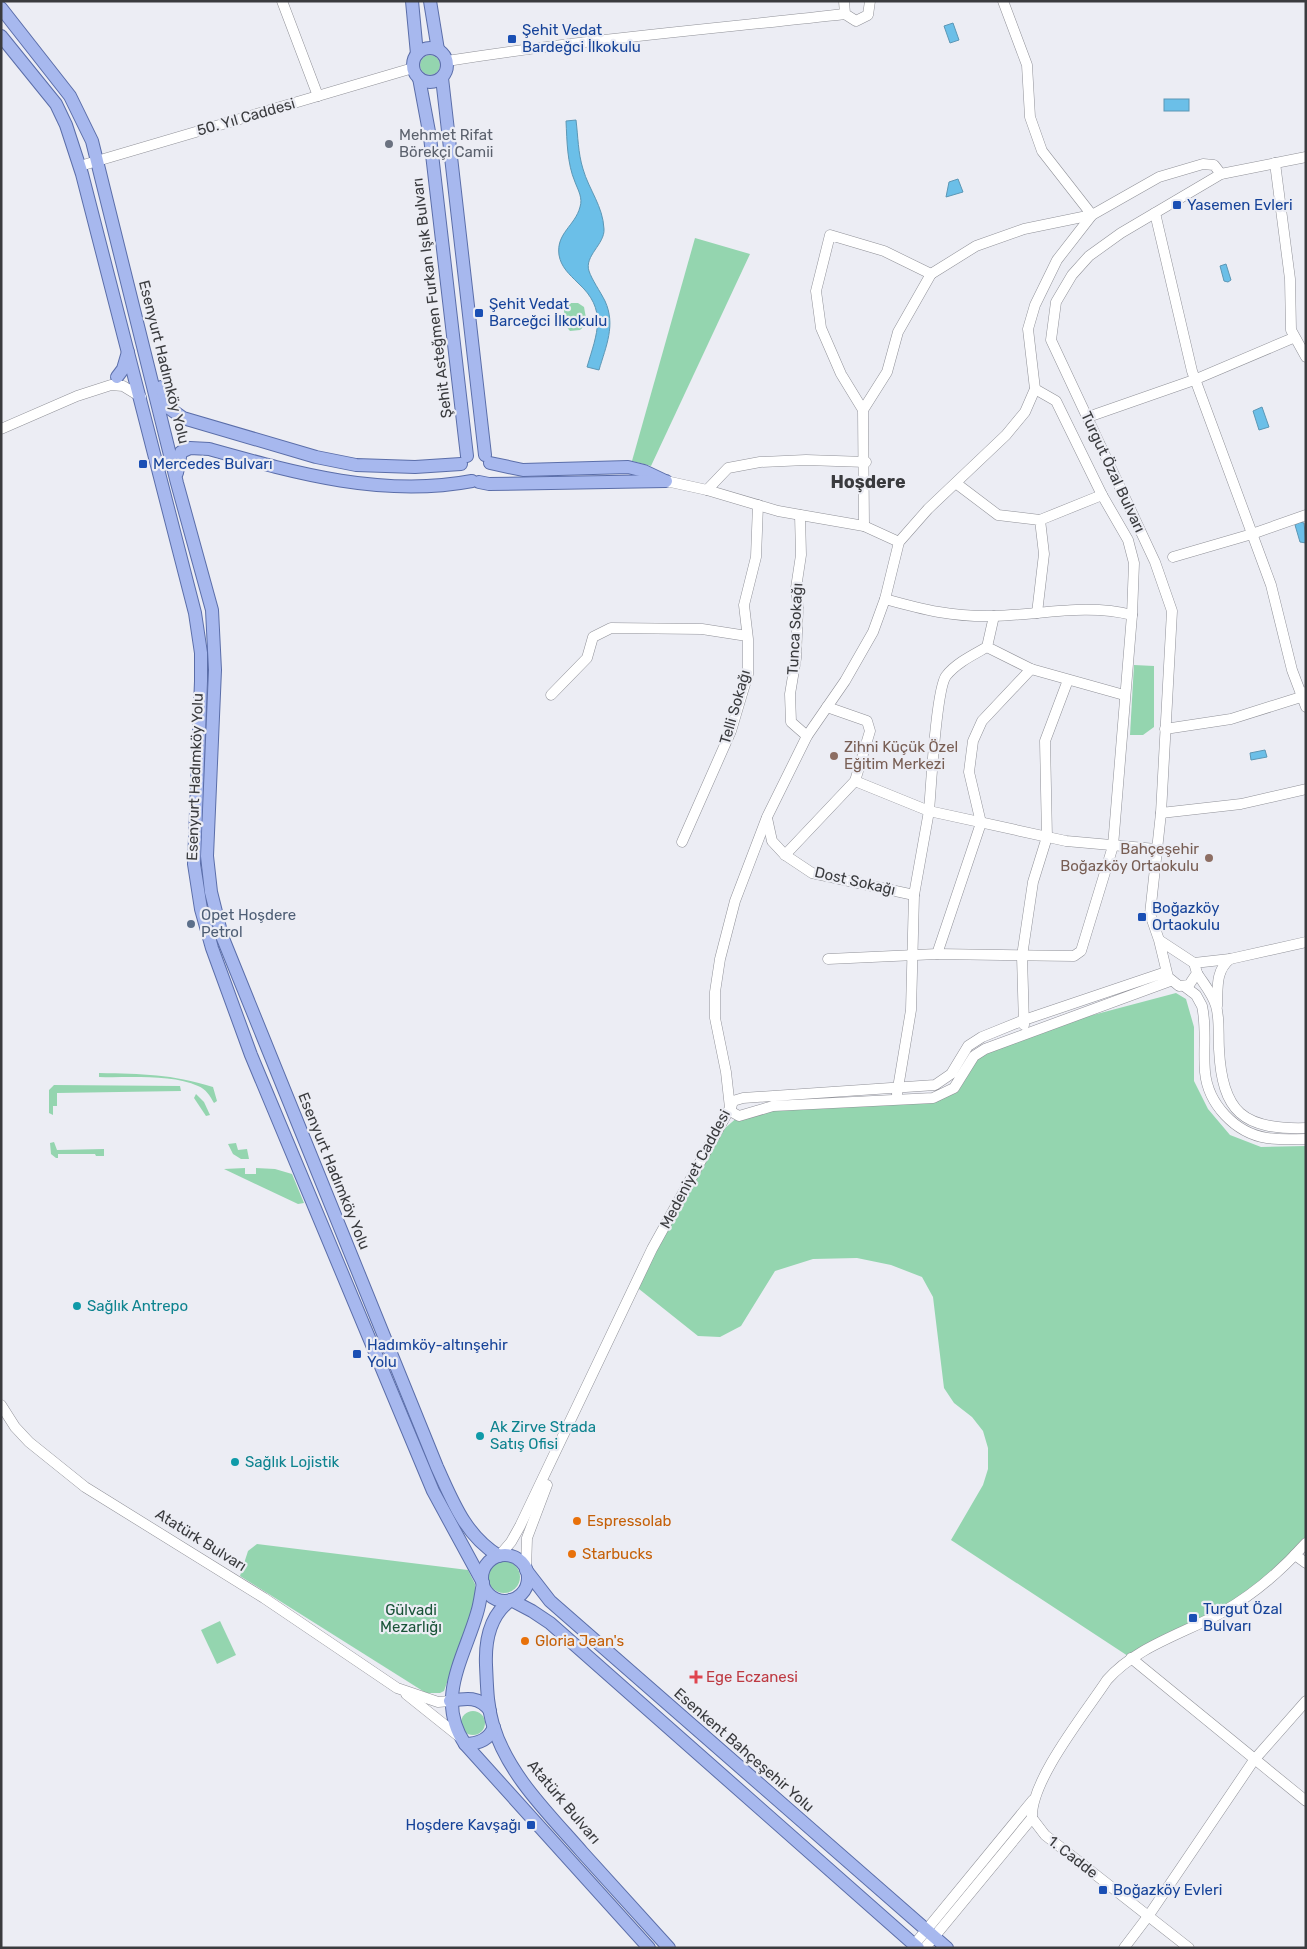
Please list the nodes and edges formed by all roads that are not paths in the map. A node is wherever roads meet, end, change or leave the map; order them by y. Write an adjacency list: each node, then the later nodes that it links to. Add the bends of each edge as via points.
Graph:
1 (282, 1): 15 (street)
2 (412, 1): 11 (main road)
3 (430, 1): 10 (main road)
4 (844, 1): 8 (street)
5 (1002, 1): 22 (street, via 1027,65 1030,117 1042,151)
6 (871, 2): 8 (street, via 868,15 861,21 851,20)
7 (1, 8): 17 (main road, Esenyurt Hadımköy Yolu, via 70,96 92,141)
8 (845, 14): 12 (street, via 531,48)
9 (1, 36): 19 (main road, Esenyurt Hadımköy Yolu, via 56,104)
10 (438, 50): 11 (main road, via 427,48); 12 (main road)
11 (418, 54): 13 (main road)
12 (447, 61): 14 (main road)
13 (416, 73): 14 (main road, via 428,82); 15 (street, 50. Yıl Caddesi); 38 (main road, Şehit Asteğmen Furkan Işık Bulvarı, via 430,137)
14 (442, 78): 37 (main road)
15 (318, 96): 17 (street, 50. Yıl Caddesi)
16 (1306, 157): 18 (street, Turgut Özal Bulvarı)
17 (97, 161): 19 (street, 50. Yıl Caddesi); 27 (main road, Esenyurt Hadımköy Yolu)
18 (1275, 163): 20 (street, Turgut Özal Bulvarı); 24 (street, via 1290,279)
19 (80, 166): 25 (main road, Esenyurt Hadımköy Yolu)
20 (1221, 174): 21 (street, Turgut Özal Bulvarı); 22 (street, via 1214,165 1203,164 1147,183)
21 (1154, 213): 30 (street); 35 (street, Turgut Özal Bulvarı, via 1089,256 1072,275 1056,302 1051,340)
22 (1092, 215): 23 (street, via 1024,229 976,246); 31 (street, via 1057,260 1035,305 1028,329)
23 (931, 274): 34 (street, via 898,332 887,372); 34 (street, via 884,251 830,235 816,291 821,328 841,374)
24 (1293, 338): 26 (street); 30 (street)
25 (128, 352): 28 (main road); 29 (main road, Esenyurt Hadımköy Yolu)
26 (1305, 355)
27 (145, 358): 38 (main road, via 157,374 168,406 190,421 316,457 356,465 415,467); 42 (main road, Esenyurt Hadımköy Yolu)
28 (117, 377): 29 (street); 32 (street)
29 (135, 377): 33 (main road, Esenyurt Hadımköy Yolu)
30 (1194, 380): 35 (street); 51 (street)
31 (1035, 389): 43 (street, via 1025,412); 45 (street, via 1056,401)
32 (77, 396): 33 (street, via 111,385 123,386); 36 (street)
33 (141, 397): 90 (main road, Esenyurt Hadımköy Yolu, via 199,633 201,681 194,864 201,909)
34 (864, 410): 39 (street)
35 (1088, 417): 67 (street, Turgut Özal Bulvarı, via 1155,562 1172,611)
36 (1, 429)
37 (488, 459): 38 (main road, via 476,452); 40 (main road, via 504,468 528,470 628,467); 41 (main road, via 490,473)
38 (464, 460): 41 (main road, via 462,474)
39 (866, 462): 44 (street, via 760,462 728,468); 50 (street)
40 (666, 481): 41 (main road); 44 (street)
41 (476, 482): 42 (main road, via 431,487 360,484 305,475 196,448 185,450 179,456)
42 (177, 483): 89 (main road, Esenyurt Hadımköy Yolu, via 213,620 215,670 207,856 214,908)
43 (957, 484): 49 (street, via 998,515); 52 (street, via 928,509)
44 (707, 490): 46 (street)
45 (1102, 495): 49 (street); 56 (street, via 1128,540 1134,563)
46 (758, 506): 47 (street); 58 (street, Telli Sokağı, via 756,557 744,605)
47 (800, 515): 50 (street); 68 (street, Tunca Sokağı, via 796,658 790,694 791,722)
48 (1306, 515): 51 (street)
49 (1040, 520): 55 (street, via 1044,554)
50 (864, 526): 52 (street)
51 (1252, 534): 53 (street); 62 (street, via 1271,585)
52 (899, 542): 54 (street, Medeniyet Caddesi)
53 (1173, 557)
54 (885, 599): 57 (street, via 931,612); 65 (street, Medeniyet Caddesi, via 872,632)
55 (1037, 613): 56 (street, via 1116,611); 57 (street)
56 (1132, 615): 64 (street)
57 (994, 616): 59 (street)
58 (747, 636): 63 (street, via 702,629 611,628 593,637 587,658); 76 (street, Telli Sokağı, via 748,674 731,731)
59 (987, 647): 60 (street); 71 (street, via 966,658 945,677 939,695)
60 (1031, 668): 61 (street); 74 (street, via 982,722 973,740 969,772)
61 (1068, 680): 64 (street); 75 (street, via 1045,741)
62 (1303, 694): 66 (street); 67 (street, via 1231,719)
63 (551, 695)
64 (1124, 695): 77 (street)
65 (827, 707): 68 (street, Medeniyet Caddesi); 69 (street, via 867,721 870,731)
66 (1306, 707)
67 (1165, 729): 72 (street, Turgut Özal Bulvarı)
68 (807, 736): 73 (street, Medeniyet Caddesi)
69 (855, 781): 71 (street); 79 (street)
70 (1306, 789): 72 (street, via 1241,804)
71 (929, 811): 74 (street); 80 (street)
72 (1161, 813): 78 (street, Turgut Özal Bulvarı)
73 (766, 817): 79 (street, Dost Sokağı, via 772,841); 99 (street, Medeniyet Caddesi, via 736,901 720,960 716,992 716,1018)
74 (981, 823): 75 (street); 83 (street)
75 (1047, 837): 77 (street); 85 (street, via 1033,882)
76 (682, 842)
77 (1114, 846): 78 (street); 85 (street, via 1081,951 1074,956)
78 (1156, 849): 81 (street, Turgut Özal Bulvarı, via 1150,914)
79 (785, 855): 80 (street, Dost Sokağı, via 812,873)
80 (914, 895): 84 (street)
81 (1159, 940): 86 (street); 92 (street, Turgut Özal Bulvarı)
82 (1306, 942): 88 (street)
83 (937, 954): 84 (street); 85 (street)
84 (912, 955): 87 (street); 97 (street, via 911,1010)
85 (1022, 956): 95 (street)
86 (1182, 956): 91 (street); 92 (street, via 1172,959)
87 (828, 960)
88 (1230, 960): 91 (street); 94 (street, via 1219,972)
89 (232, 964): 90 (main road); 106 (main road, Esenyurt Hadımköy Yolu, via 437,1467 470,1532)
90 (219, 968): 109 (main road, Esenyurt Hadımköy Yolu, via 251,1055 429,1483)
91 (1196, 968): 93 (street, via 1193,982); 94 (street)
92 (1168, 974): 93 (street); 95 (street); 96 (street)
93 (1184, 986): 101 (street, via 1196,995 1202,1006 1207,1084 1216,1103 1243,1129 1266,1138)
94 (1217, 1011): 100 (street, via 1221,1080 1232,1103 1249,1120 1263,1126)
95 (1024, 1020): 96 (street); 97 (street, via 975,1041 961,1055 951,1074 935,1085)
96 (1025, 1033): 98 (street, via 974,1056 958,1084 950,1091 932,1098)
97 (897, 1089): 98 (street); 99 (street, via 743,1098 733,1101)
98 (896, 1101): 99 (street, via 773,1106 739,1116 734,1115)
99 (730, 1108): 103 (street, Medeniyet Caddesi, via 652,1249)
100 (1306, 1128)
101 (1306, 1139)
102 (1, 1405): 112 (street, Atatürk Bulvarı, via 29,1442 85,1487 279,1608)
103 (571, 1421): 106 (street, via 520,1526); 108 (street, via 527,1538)
104 (1306, 1543): 105 (street)
105 (1295, 1555): 107 (street); 111 (street, via 1277,1573 1222,1612)
106 (499, 1556): 108 (main road, via 518,1559); 109 (main road, via 487,1563)
107 (1306, 1563)
108 (526, 1570): 110 (main road, via 528,1577 523,1592); 123 (main road, Esenkent Bahçeşehir Yolu, via 550,1601)
109 (482, 1583): 110 (main road, via 496,1599); 113 (main road, Atatürk Bulvarı, via 478,1612)
110 (511, 1600): 115 (main road, Atatürk Bulvarı, via 501,1607 488,1641 486,1660); 124 (main road, via 550,1623)
111 (1131, 1658): 118 (street); 119 (street, via 1106,1680 1047,1771)
112 (397, 1688): 113 (street, Atatürk Bulvarı, via 438,1702); 117 (street, Atatürk Bulvarı)
113 (450, 1701): 115 (main road, via 475,1699); 117 (main road, Atatürk Bulvarı, via 454,1724)
114 (1306, 1701): 118 (street)
115 (490, 1711): 116 (main road, Atatürk Bulvarı)
116 (494, 1727): 117 (main road, via 491,1734 481,1741); 126 (main road, Atatürk Bulvarı, via 517,1774 540,1804)
117 (463, 1741): 125 (main road, Atatürk Bulvarı)
118 (1254, 1760): 120 (street); 122 (street)
119 (1035, 1798): 121 (street); 123 (street)
120 (1306, 1801)
121 (1032, 1818): 122 (street, 1. Cadde, via 1045,1835); 123 (street)
122 (1149, 1915): 128 (street); 129 (street, 1. Cadde)
123 (930, 1934): 124 (street); 127 (main road, Esenkent Bahçeşehir Yolu)
124 (919, 1947)
125 (648, 1948)
126 (669, 1948)
127 (947, 1948)
128 (1124, 1948)
129 (1189, 1948)

